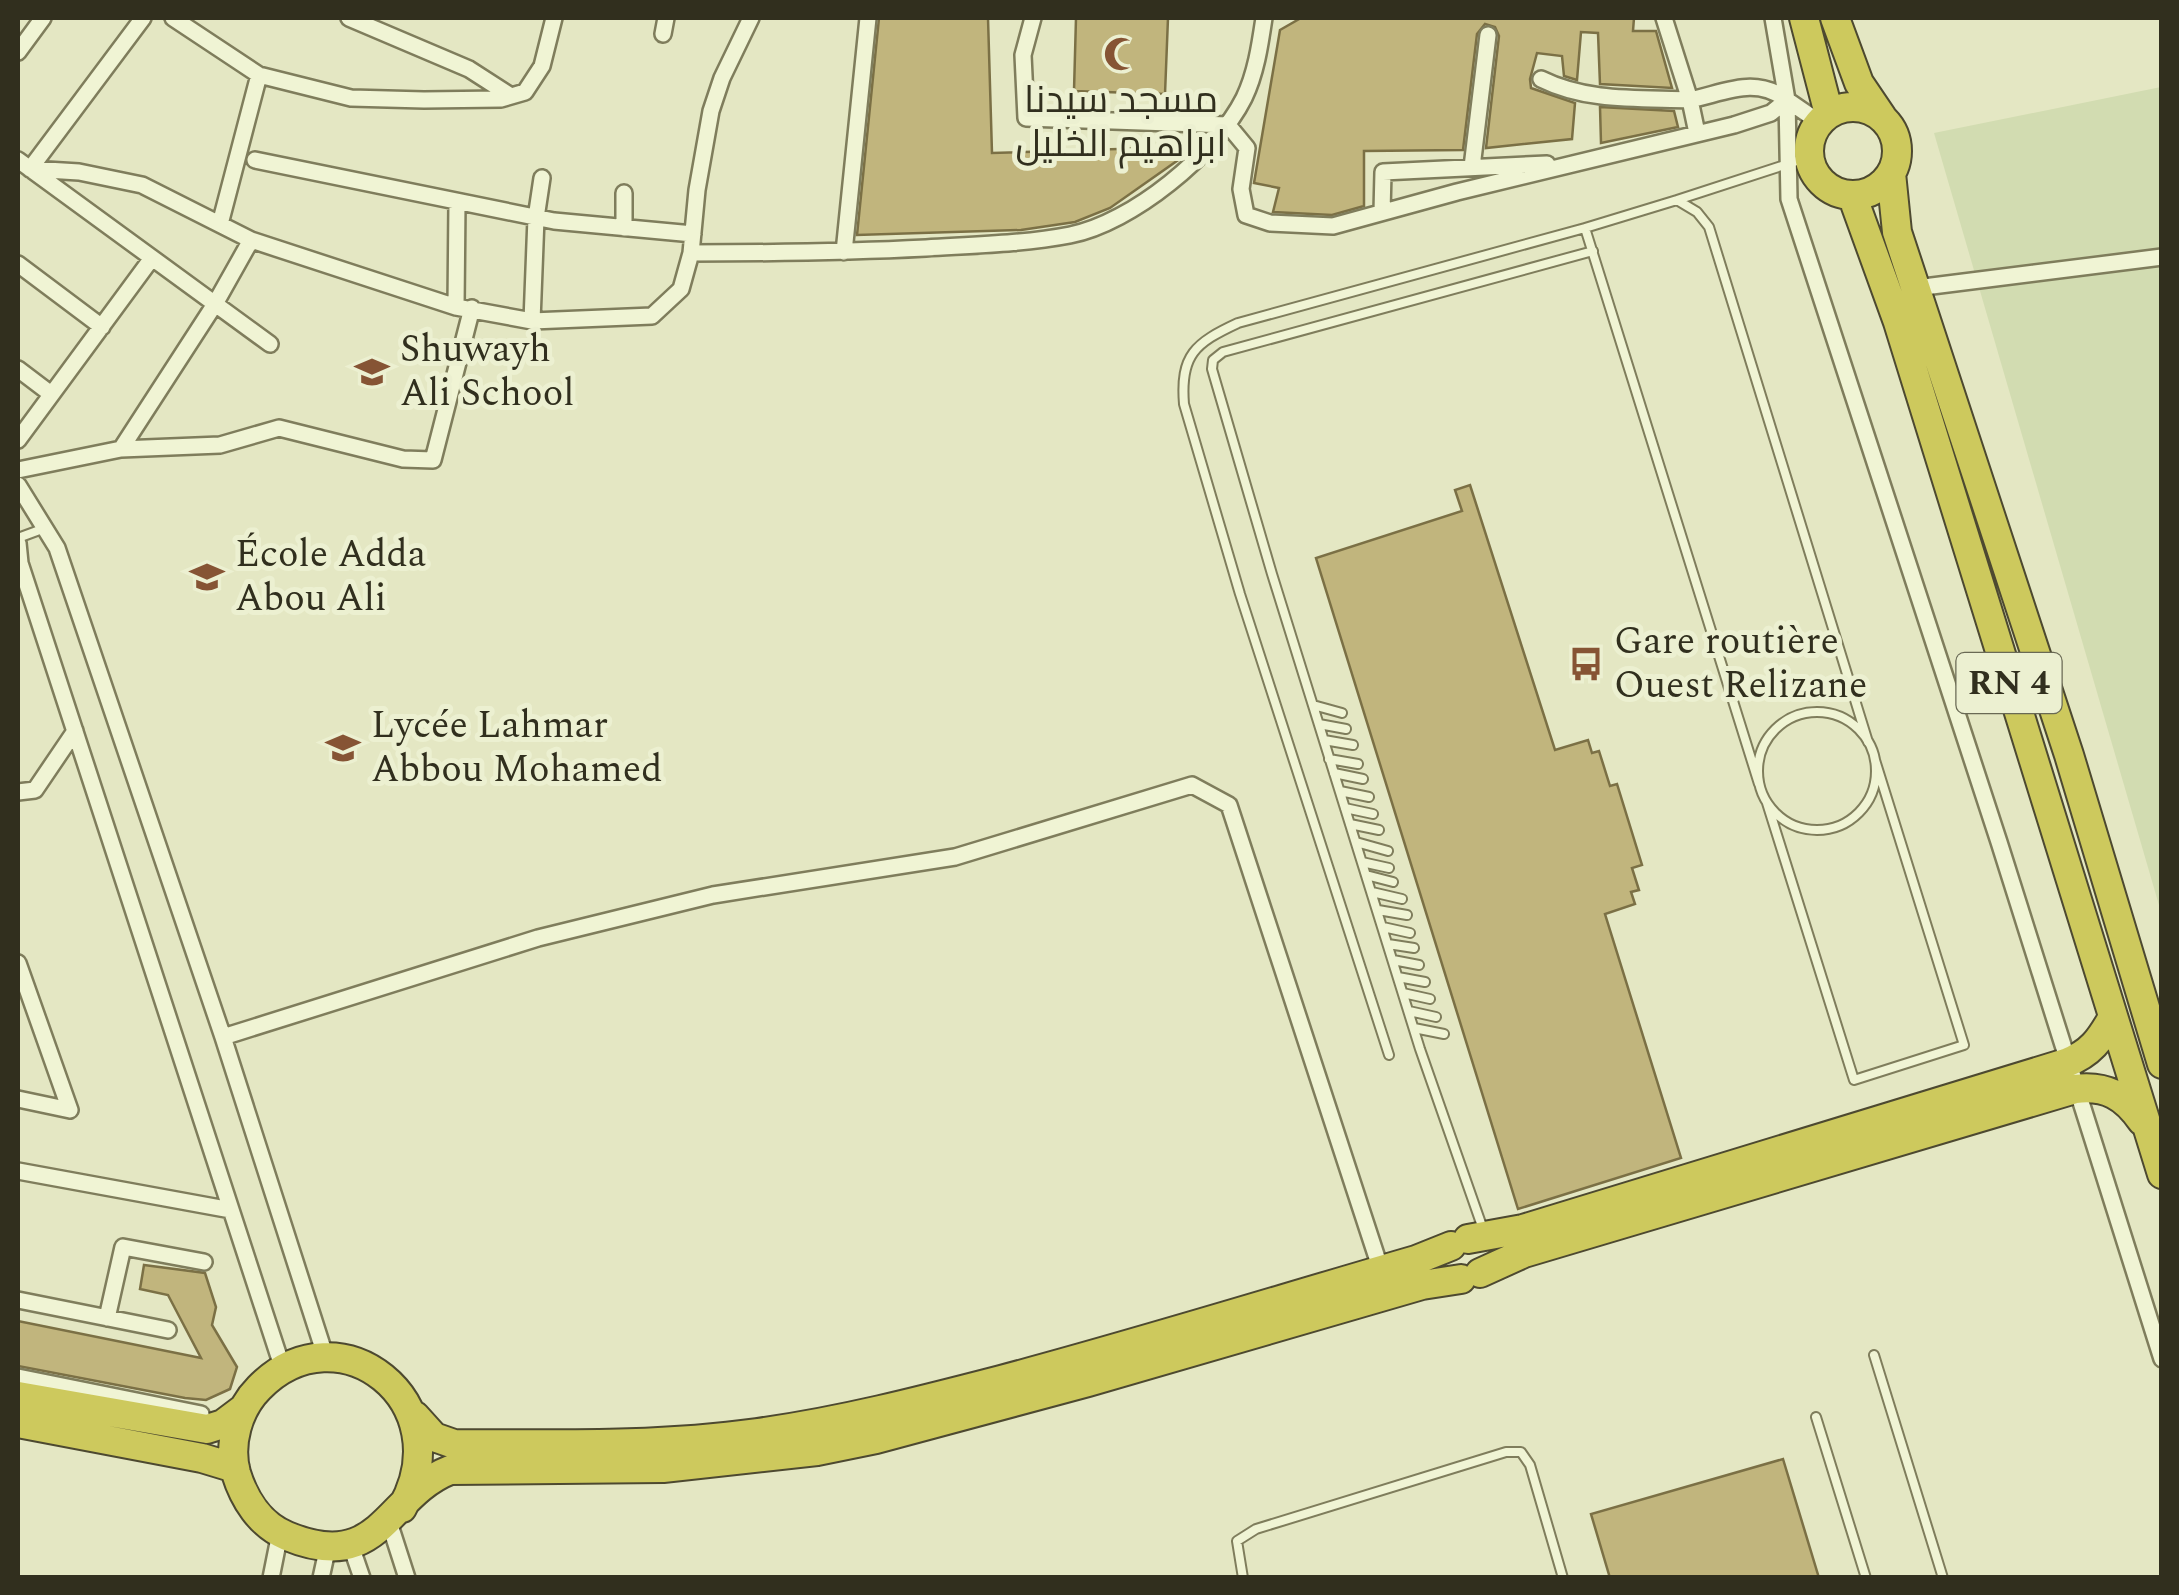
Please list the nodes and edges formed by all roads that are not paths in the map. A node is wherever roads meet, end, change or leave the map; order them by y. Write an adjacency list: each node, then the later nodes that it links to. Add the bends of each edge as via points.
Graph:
1 (44, 18): 15 (street)
2 (143, 18): 28 (street)
3 (173, 18): 16 (street)
4 (349, 18): 18 (street, via 469,69)
5 (554, 18): 18 (street, via 542,66 525,92)
6 (751, 18): 41 (street, via 711,111)
7 (868, 18): 44 (street)
8 (1033, 18): 23 (street, via 1023,55 1026,118)
9 (1264, 18): 23 (street, via 1257,62)
10 (1664, 18): 19 (street)
11 (1772, 18): 20 (street)
12 (1804, 18): 21 (highway)
13 (1835, 18): 22 (highway, via 1859,83)
14 (1488, 35): 29 (street)
15 (18, 52)
16 (259, 75): 18 (street, via 351,98); 38 (street)
17 (1541, 79): 19 (street, via 1598,97)
18 (512, 96)
19 (1690, 100): 20 (street, via 1755,85); 24 (street)
20 (1788, 100): 21 (street); 24 (street, via 1771,113); 26 (street)
21 (1824, 118): 22 (highway, via 1857,106); 26 (highway)
22 (1883, 118): 30 (highway, via 1896,144)
23 (1228, 125): 36 (street, via 1247,148 1241,188 1246,215 1333,226); 44 (street, via 1194,166 1128,211 1073,235)
24 (1697, 133): 27 (street)
25 (256, 160): 35 (street)
26 (1798, 160): 33 (highway, via 1828,188); 34 (lane); 114 (street, via 1789,199)
27 (1586, 162): 29 (street); 36 (street)
28 (24, 164): 38 (street, via 142,185); 47 (street)
29 (1472, 167): 36 (street, via 1383,172)
30 (1891, 173): 33 (highway, via 1875,190); 49 (highway, RN 4, via 1897,232)
31 (542, 178): 37 (street)
32 (624, 193): 39 (street)
33 (1852, 195): 108 (highway, RN 4, via 1898,322)
34 (1677, 200): 40 (lane); 69 (lane, via 1709,227)
35 (457, 202): 37 (street); 51 (street)
36 (1382, 212)
37 (536, 218): 39 (street); 52 (street)
38 (220, 224): 42 (street)
39 (624, 228): 41 (street)
40 (1586, 228): 43 (lane); 112 (lane, via 1238,324 1186,361 1182,382 1190,423)
41 (693, 234): 45 (street)
42 (251, 240): 50 (street); 51 (street)
43 (1593, 250): 63 (lane, via 1213,360); 76 (lane)
44 (844, 252): 45 (street)
45 (691, 253): 52 (street, via 681,290 652,316)
46 (2162, 257): 49 (street)
47 (152, 258): 50 (street); 53 (street)
48 (18, 264): 53 (street)
49 (1916, 288): 113 (highway, RN 4)
50 (215, 304): 54 (street); 58 (street)
51 (464, 307): 52 (street); 58 (street, via 434,460 403,459 279,428 220,445)
52 (532, 320)
53 (102, 326): 56 (street)
54 (270, 344)
55 (18, 369): 56 (street)
56 (52, 394): 57 (street)
57 (18, 440)
58 (121, 449): 59 (street)
59 (18, 470)
60 (18, 485): 61 (street)
61 (45, 528): 62 (lane); 111 (street, via 58,548)
62 (18, 540): 67 (street)
63 (1313, 705): 64 (lane); 65 (lane)
64 (1342, 713)
65 (1319, 724): 66 (lane); 68 (lane)
66 (1346, 729)
67 (75, 732): 78 (street, via 35,790); 119 (street)
68 (1324, 740): 70 (lane); 71 (lane)
69 (1868, 742): 72 (lane); 76 (lane, via 1838,716 1796,716 1766,742)
70 (1353, 746)
71 (1330, 759): 73 (lane); 74 (lane)
72 (1875, 760): 80 (lane, via 1869,800 1838,827 1798,828); 80 (lane, via 1964,1046 1854,1080)
73 (1358, 764)
74 (1334, 773): 75 (lane); 77 (lane)
75 (1363, 779)
76 (1759, 784): 80 (lane)
77 (1340, 791): 79 (lane); 81 (lane)
78 (18, 792)
79 (1368, 797)
80 (1767, 803)
81 (1345, 808): 82 (lane); 83 (lane)
82 (1373, 814)
83 (1350, 824): 84 (lane); 85 (lane)
84 (1379, 830)
85 (1356, 842): 86 (lane); 87 (lane)
86 (1388, 852)
87 (1362, 862): 88 (lane); 89 (lane)
88 (1389, 868)
89 (1366, 875): 90 (lane); 91 (lane)
90 (1393, 882)
91 (1372, 892): 92 (lane); 93 (lane)
92 (1402, 899)
93 (1378, 910): 94 (lane); 95 (lane)
94 (1407, 915)
95 (1383, 927): 96 (lane); 97 (lane)
96 (1410, 933)
97 (1388, 944): 98 (lane); 99 (lane)
98 (1414, 948)
99 (1393, 960): 101 (lane); 102 (lane)
100 (18, 964): 115 (street, via 70,1110)
101 (1419, 965)
102 (1398, 977): 103 (lane); 104 (lane)
103 (1425, 982)
104 (1403, 993): 105 (lane); 106 (lane)
105 (1430, 999)
106 (1409, 1011): 107 (lane); 109 (lane)
107 (1436, 1017)
108 (2113, 1018): 114 (highway); 116 (highway, RN 4)
109 (1414, 1028): 110 (lane); 120 (lane)
110 (1444, 1034)
111 (223, 1037): 122 (street, via 538,938 712,894 955,857 1192,785 1229,805); 128 (street)
112 (1389, 1055)
113 (2162, 1064)
114 (2071, 1076): 116 (highway, via 2116,1094); 120 (highway); 123 (highway); 129 (street)
115 (18, 1100)
116 (2147, 1128): 118 (highway, RN 4)
117 (18, 1171): 119 (street)
118 (2162, 1174)
119 (231, 1210): 130 (street)
120 (1468, 1241): 122 (highway); 123 (highway, via 1486,1254)
121 (204, 1262): 125 (street, via 123,1247)
122 (1382, 1270): 133 (highway, via 908,1404 754,1434 454,1444 438,1440)
123 (1470, 1276): 139 (highway, via 876,1439 663,1468 462,1468 437,1475)
124 (18, 1300): 125 (street)
125 (107, 1318): 126 (street)
126 (168, 1330)
127 (1874, 1356): 149 (lane)
128 (326, 1358): 130 (highway); 133 (highway, via 374,1371)
129 (2162, 1359)
130 (283, 1369): 134 (highway)
131 (18, 1377): 135 (street)
132 (18, 1396): 134 (highway, via 207,1429)
133 (409, 1407): 139 (highway, via 420,1447 416,1479)
134 (244, 1409): 138 (highway)
135 (201, 1414)
136 (1816, 1417): 148 (lane)
137 (18, 1423): 138 (highway)
138 (234, 1468): 140 (highway, via 258,1516)
139 (395, 1515): 141 (highway, via 371,1535); 145 (street)
140 (280, 1533): 141 (highway, via 303,1543); 142 (street)
141 (339, 1544): 143 (street); 144 (street)
142 (271, 1578)
143 (321, 1578)
144 (362, 1578)
145 (406, 1578)
146 (1244, 1578): 147 (lane, via 1237,1541 1256,1529 1506,1452 1521,1452 1530,1465)
147 (1563, 1578)
148 (1866, 1578)
149 (1942, 1578)

